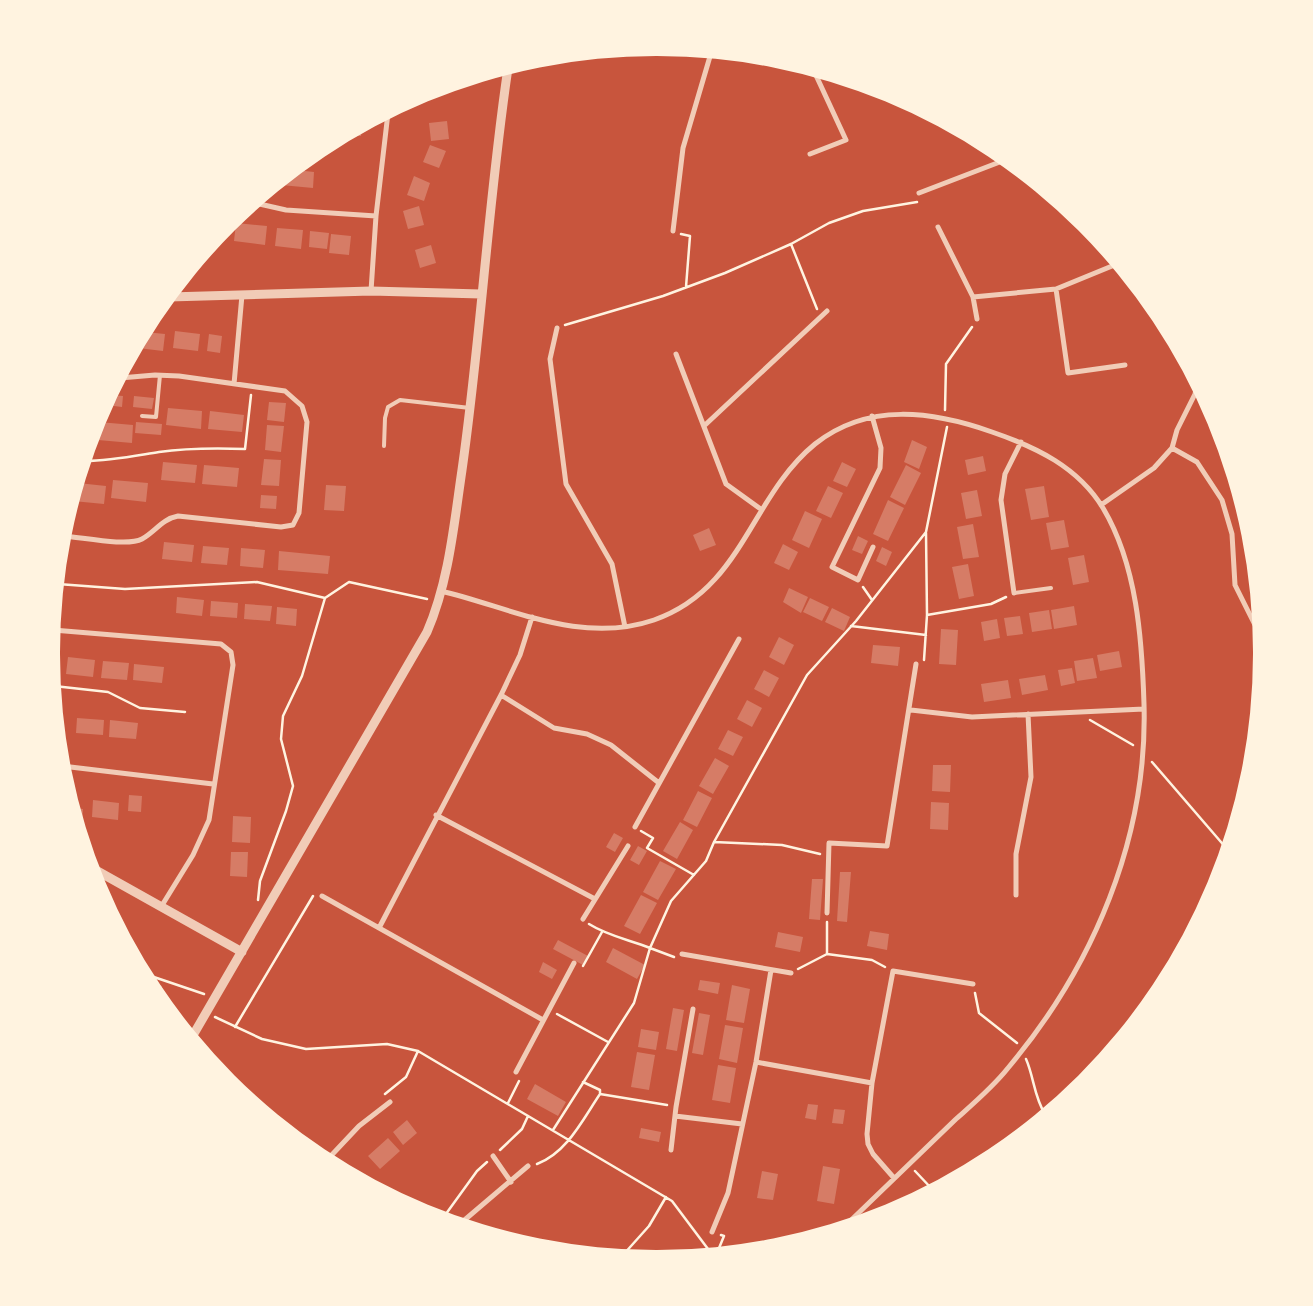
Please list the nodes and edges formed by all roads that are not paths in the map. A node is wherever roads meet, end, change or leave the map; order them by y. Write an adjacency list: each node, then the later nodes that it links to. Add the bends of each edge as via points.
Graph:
1 (709, 59): 11 (street, via 683,148)
2 (507, 76): 15 (street)
3 (818, 79): 5 (street, via 846,140)
4 (387, 121): 9 (street)
5 (810, 154)
6 (997, 163): 7 (street)
7 (918, 193)
8 (262, 205): 9 (street, via 286,210)
9 (376, 216): 14 (street)
10 (938, 227): 18 (street)
11 (673, 231)
12 (1111, 267): 13 (street)
13 (1056, 289): 18 (street); 23 (street, via 1068,374)
14 (371, 291): 15 (street); 16 (street)
15 (481, 294): 28 (street)
16 (242, 295): 17 (street); 26 (street)
17 (178, 297)
18 (973, 297): 20 (street)
19 (827, 311): 31 (street)
20 (977, 319)
21 (557, 328): 44 (street, via 550,359 566,484 612,564)
22 (676, 354): 31 (street)
23 (1125, 365)
24 (160, 375): 25 (street); 26 (street); 29 (lane, via 156,417)
25 (127, 377)
26 (234, 384): 37 (street, via 285,391 302,406 306,422 299,514 293,525 281,527 178,516 164,521 147,536 132,542)
27 (1194, 393): 34 (street)
28 (470, 408): 33 (lane, via 400,400 388,407); 40 (street)
29 (142, 416)
30 (872, 416): 32 (street, via 909,413 946,417); 36 (street, via 817,443 785,476); 38 (street, via 881,448 880,468 832,567 858,580)
31 (704, 426): 36 (street, via 726,484)
32 (1021, 442): 35 (street, via 1058,461); 41 (street, via 1005,474 1001,500)
33 (384, 446)
34 (1172, 448): 35 (street, via 1154,468); 43 (street, via 1197,462 1222,500 1232,534 1235,585)
35 (1101, 505): 49 (street, via 1115,532 1130,579 1141,653)
36 (762, 510): 44 (street, via 723,572 690,601 658,618)
37 (71, 537)
38 (873, 547)
39 (1051, 588): 41 (lane)
40 (441, 591): 42 (street); 66 (street, via 427,632)
41 (1014, 593)
42 (532, 618): 44 (street, via 596,630); 48 (street, via 520,655)
43 (1252, 619)
44 (625, 627)
45 (61, 631): 54 (street, via 221,644 231,652 233,665)
46 (739, 638): 53 (street)
47 (916, 664): 50 (street)
48 (501, 695): 53 (street, via 554,728 587,734 611,745); 55 (street)
49 (1144, 709): 51 (street); 85 (street, via 1133,824 1114,890 1066,989 1008,1069)
50 (910, 710): 51 (street, via 972,717); 63 (street, via 888,846 830,843)
51 (1028, 714): 60 (street, via 1031,777 1016,854)
52 (71, 767): 54 (street)
53 (659, 783): 56 (street)
54 (213, 784): 62 (street, via 209,820 193,855)
55 (436, 816): 61 (street); 65 (street)
56 (635, 827)
57 (628, 846): 61 (street)
58 (102, 874): 62 (street)
59 (322, 896): 65 (street)
60 (1016, 896)
61 (595, 899): 64 (street)
62 (162, 907): 66 (street)
63 (827, 913)
64 (583, 919)
65 (379, 928): 73 (street)
66 (242, 952): 74 (street)
67 (682, 954): 69 (street)
68 (574, 963): 73 (street)
69 (771, 970): 70 (street); 75 (street)
70 (791, 973)
71 (973, 984): 77 (street, via 892,972)
72 (693, 1009): 79 (street)
73 (543, 1020): 76 (street)
74 (195, 1031)
75 (756, 1062): 77 (street); 80 (street)
76 (516, 1072)
77 (872, 1083): 85 (street, via 868,1144)
78 (390, 1102): 82 (street, via 359,1126)
79 (675, 1116): 80 (street); 81 (street)
80 (742, 1124): 89 (street, via 728,1193)
81 (671, 1150)
82 (333, 1154)
83 (493, 1156): 86 (street)
84 (528, 1166): 86 (street)
85 (894, 1178): 87 (street)
86 (511, 1182): 88 (street)
87 (856, 1215)
88 (467, 1218)
89 (712, 1232)

